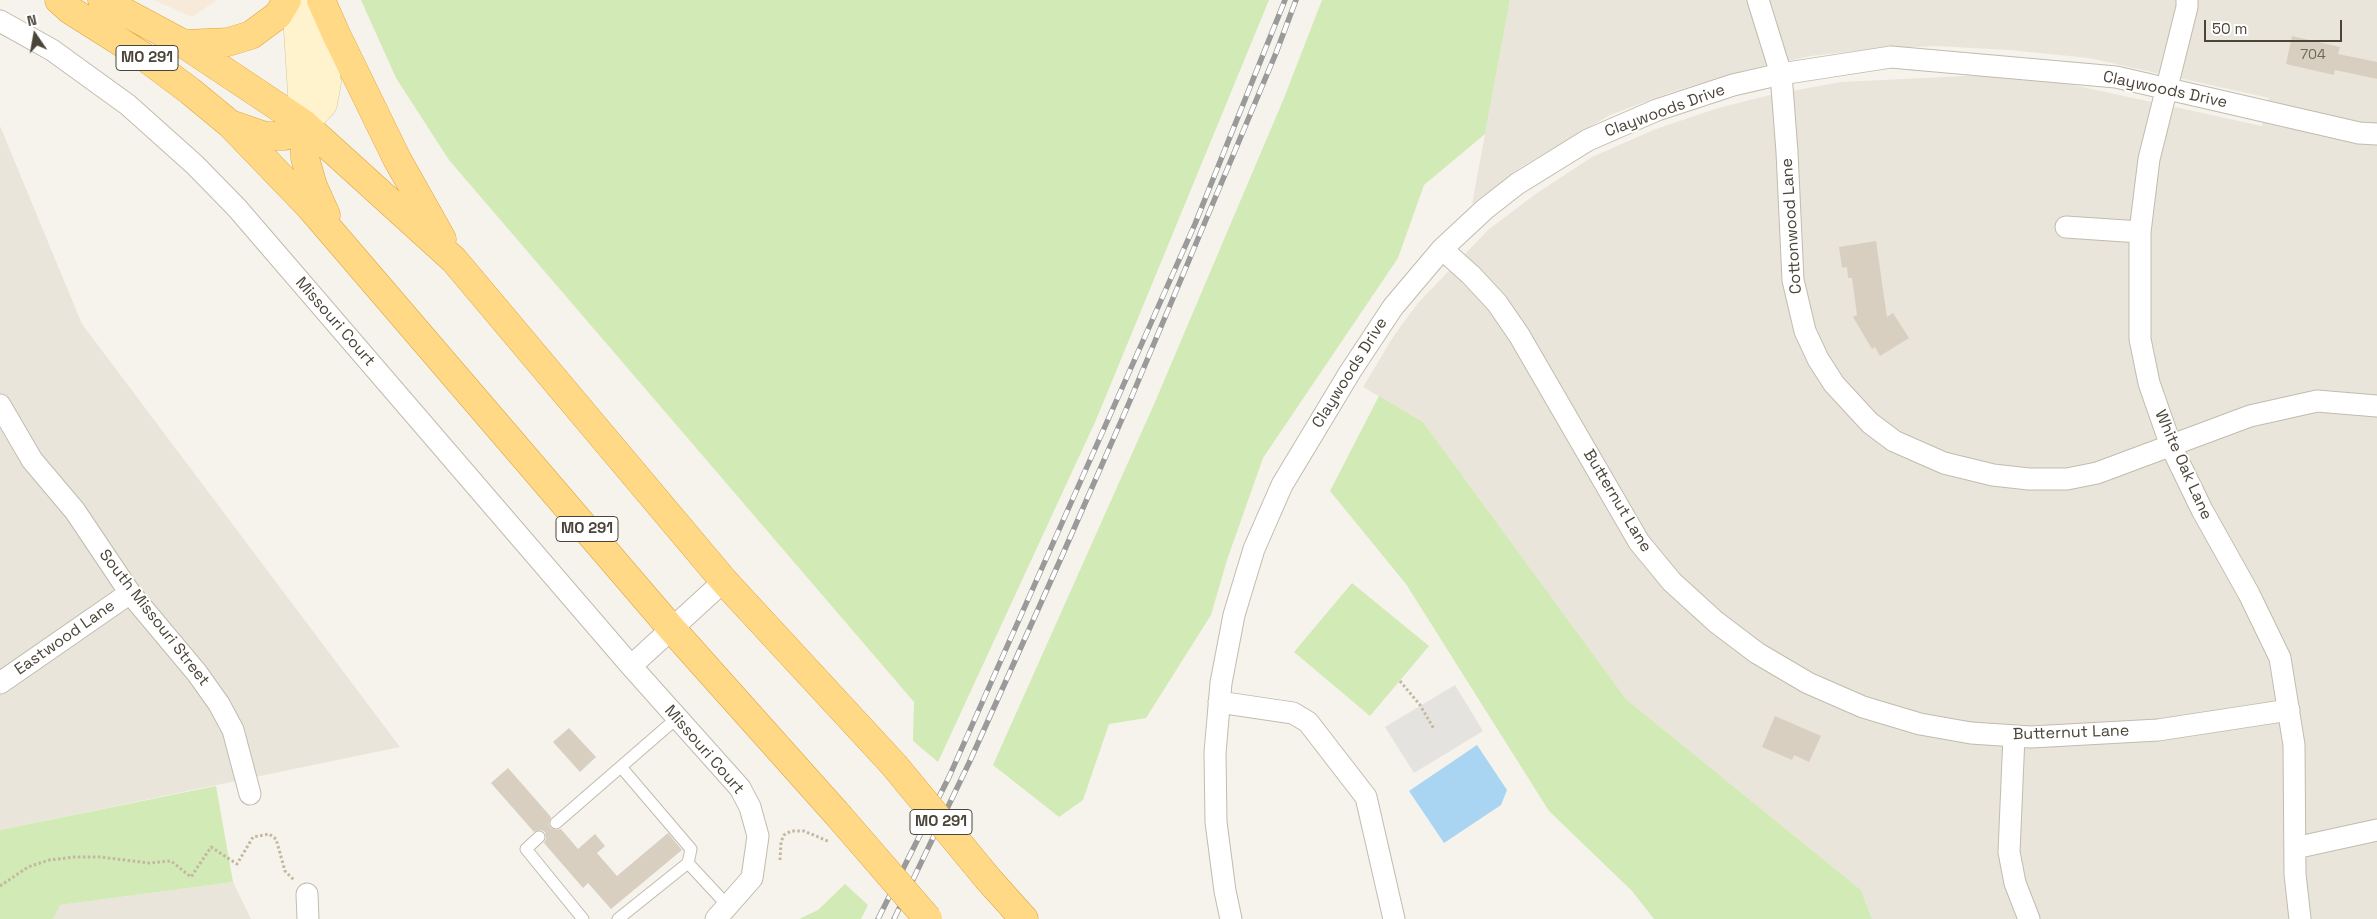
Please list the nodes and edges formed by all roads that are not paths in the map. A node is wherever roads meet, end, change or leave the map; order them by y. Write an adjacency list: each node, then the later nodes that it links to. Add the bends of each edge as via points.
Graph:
1 (59, 0): 13 (highway, MO 291, via 146,58)
2 (102, 0): 10 (highway, MO 291)
3 (286, 0): 10 (highway, via 278,15 251,35 228,42)
4 (296, 0): 14 (main road)
5 (309, 0): 14 (main road, via 321,37 327,82 323,104)
6 (321, 0): 20 (highway, via 397,159)
7 (1758, 0): 11 (street, Cottonwood Lane)
8 (2187, 0): 12 (street, White Oak Lane)
9 (0, 21): 27 (street, Missouri Court, via 88,75 128,105 201,171 250,223)
10 (184, 44): 14 (highway, MO 291)
11 (1781, 74): 12 (street, Claywoods Drive, via 1891,57 2116,77); 19 (street, Claywoods Drive, via 1657,110 1588,140 1517,184); 23 (street, Cottonwood Lane, via 1793,280 1798,306 1818,359 1851,405 1894,441 1944,463 2020,478 2067,479 2097,473)
12 (2167, 89): 15 (street, Claywoods Drive, via 2359,133); 17 (street, White Oak Lane, via 2149,159)
13 (230, 124): 14 (highway, via 264,136 285,136); 18 (highway, MO 291)
14 (304, 124): 18 (highway, via 306,158 313,186); 20 (highway, MO 291)
15 (2377, 134)
16 (2066, 227): 17 (street)
17 (2140, 232): 23 (street, White Oak Lane, via 2140,339 2149,383)
18 (339, 241): 26 (highway, MO 291)
19 (1442, 249): 29 (street, Claywoods Drive, via 1393,306 1282,485 1254,549 1234,615); 32 (street, Butternut Lane, via 1490,296 1519,335 1639,542 1672,582 1716,622 1757,653 1808,683 1863,707 1920,724)
20 (454, 260): 24 (highway, MO 291)
21 (2377, 406): 23 (street, Cottonwood Lane, via 2317,401 2250,416)
22 (4, 419): 25 (street, South Missouri Street, via 32,460 75,512)
23 (2171, 446): 30 (street, White Oak Lane, via 2280,658)
24 (724, 581): 26 (street); 46 (highway, MO 291, bridge, via 894,765)
25 (130, 593): 28 (street, Eastwood Lane); 34 (street, South Missouri Street, via 219,704 234,730)
26 (671, 628): 27 (street); 45 (highway, MO 291, bridge)
27 (630, 666): 31 (street, Missouri Court)
28 (0, 683)
29 (1219, 702): 47 (street, Claywoods Drive, via 1215,753 1216,822); 48 (street, via 1293,713 1308,722 1366,797)
30 (2289, 710): 32 (street, Butternut Lane, via 2158,730); 38 (street, White Oak Lane, via 2294,745)
31 (677, 718): 33 (lane); 41 (street, Missouri Court, via 740,788 758,836 752,878)
32 (2014, 736): 49 (street, via 2009,852 2015,883)
33 (621, 767): 35 (lane); 39 (lane, via 691,849)
34 (250, 794)
35 (556, 823)
36 (2377, 830): 38 (street)
37 (539, 837): 43 (lane, via 526,849)
38 (2295, 848): 50 (street, White Oak Lane)
39 (688, 863): 41 (lane); 44 (lane)
40 (307, 894): 42 (street)
41 (722, 913)
42 (308, 919)
43 (583, 919)
44 (618, 919)
45 (928, 919)
46 (1024, 919)
47 (1232, 919)
48 (1394, 919)
49 (2029, 919)
50 (2300, 919)

